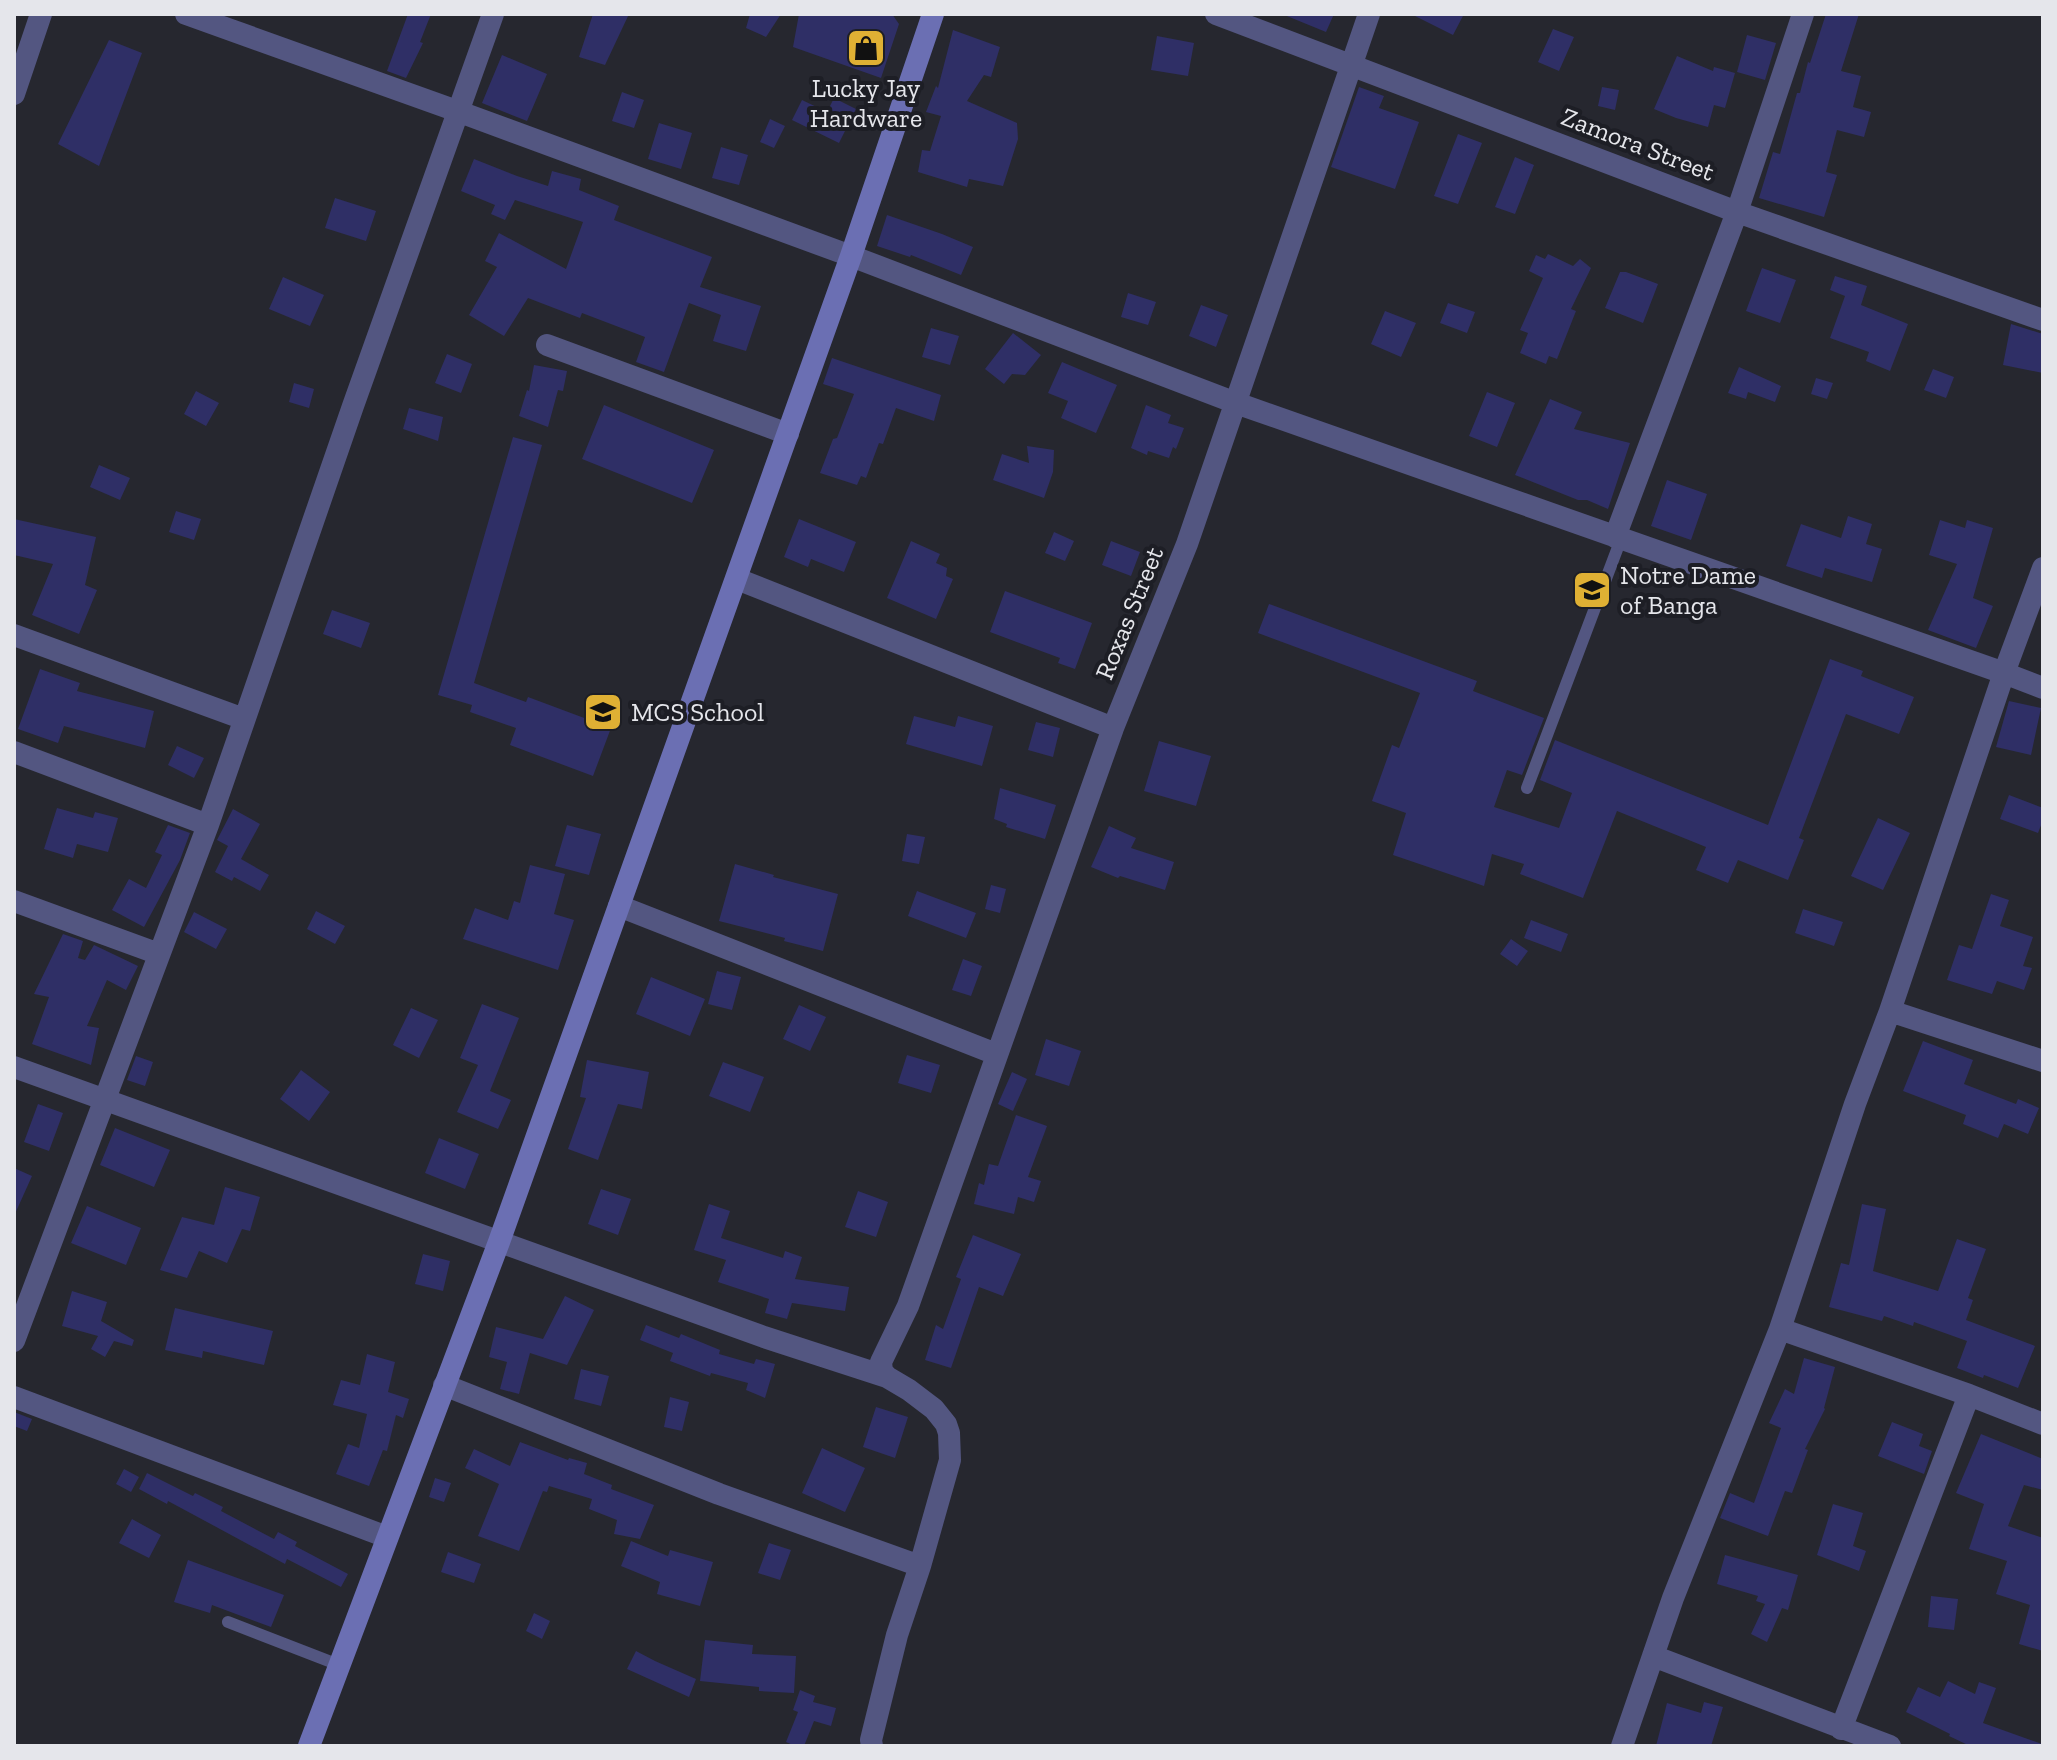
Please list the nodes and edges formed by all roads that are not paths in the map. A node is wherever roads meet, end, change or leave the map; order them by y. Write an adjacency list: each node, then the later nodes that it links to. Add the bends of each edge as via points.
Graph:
1 (41, 14): 9 (street)
2 (186, 14): 10 (street)
3 (493, 14): 10 (street)
4 (933, 14): 12 (main road)
5 (1216, 14): 8 (street, Zamora Street)
6 (1369, 14): 8 (street, Roxas Street)
7 (1803, 14): 11 (street)
8 (1351, 65): 11 (street, Zamora Street); 15 (street, Roxas Street)
9 (14, 94)
10 (457, 111): 12 (street); 23 (street)
11 (1737, 212): 13 (street, Zamora Street); 17 (street)
12 (851, 256): 15 (street); 16 (main road)
13 (2043, 320)
14 (547, 345): 16 (street)
15 (1236, 403): 17 (street); 24 (street, Roxas Street, via 1187,544)
16 (788, 434): 19 (main road)
17 (1618, 538): 21 (street); 26 (lane)
18 (2043, 568): 21 (street)
19 (737, 579): 24 (street); 29 (main road)
20 (14, 635): 23 (street)
21 (2004, 673): 22 (street); 31 (street)
22 (2043, 688)
23 (244, 719): 27 (street)
24 (1113, 728): 32 (street, Roxas Street)
25 (14, 752): 27 (street)
26 (1527, 788)
27 (208, 825): 30 (street)
28 (14, 901): 30 (street)
29 (619, 906): 32 (street); 36 (main road)
30 (159, 954): 35 (street)
31 (1890, 1011): 33 (street); 37 (street)
32 (996, 1054): 39 (street, Roxas Street, via 908,1306 881,1362)
33 (2043, 1061)
34 (14, 1067): 35 (street)
35 (105, 1100): 36 (street); 38 (street)
36 (499, 1242): 39 (street); 40 (main road)
37 (1780, 1329): 41 (street); 47 (street)
38 (14, 1341)
39 (887, 1377): 45 (street, via 934,1409 949,1433 947,1475)
40 (444, 1385): 44 (main road); 45 (street, via 719,1494)
41 (1969, 1395): 43 (street); 49 (street)
42 (14, 1397): 44 (street)
43 (2043, 1424)
44 (387, 1537): 48 (main road)
45 (920, 1566): 51 (street, via 897,1635)
46 (228, 1622): 48 (lane)
47 (1653, 1656): 49 (street); 52 (street)
48 (339, 1665): 50 (main road)
49 (1841, 1729): 53 (street)
50 (309, 1746)
51 (872, 1746)
52 (1622, 1746)
53 (1890, 1746)

